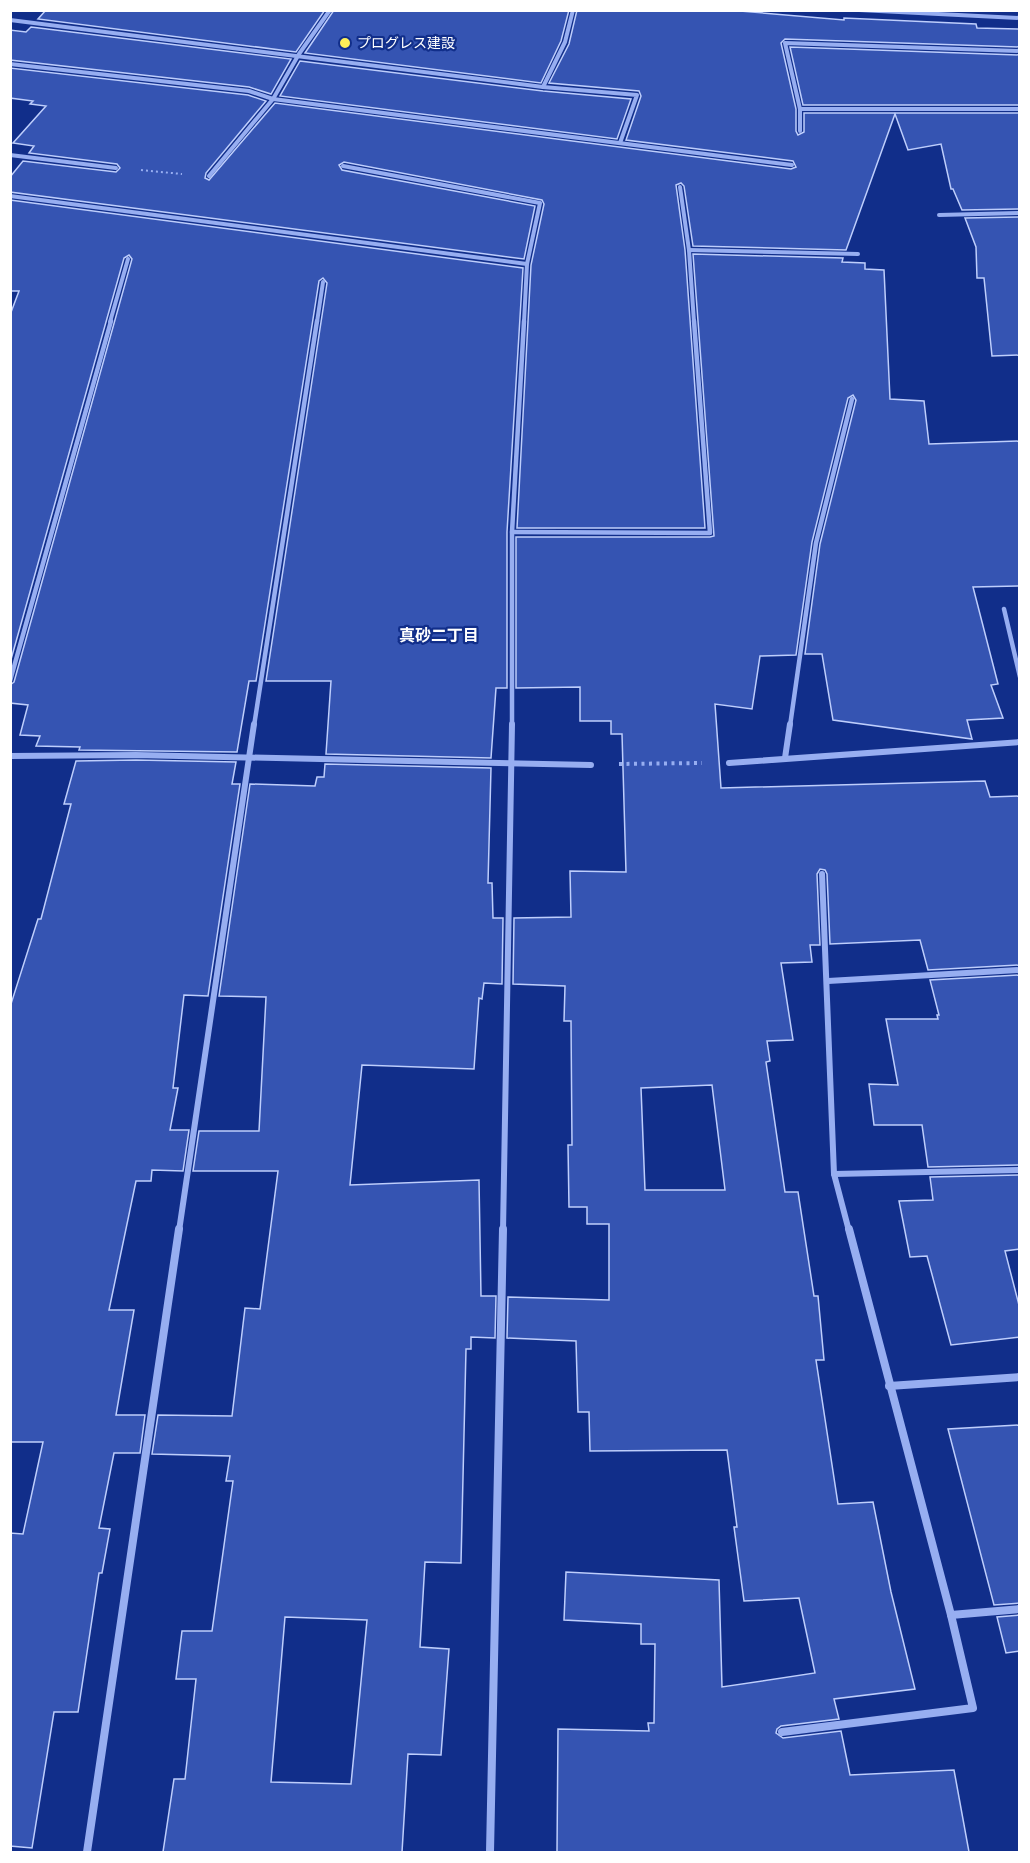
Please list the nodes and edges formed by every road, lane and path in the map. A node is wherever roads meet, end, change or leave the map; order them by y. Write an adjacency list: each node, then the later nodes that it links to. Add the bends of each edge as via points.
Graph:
1 (330, 10): 7 (street)
2 (573, 10): 9 (street, via 565,42)
3 (859, 10): 4 (street)
4 (1020, 18)
5 (10, 20): 7 (street)
6 (1020, 51): 12 (street, via 785,43)
7 (298, 54): 9 (street); 10 (street)
8 (10, 64): 10 (street, via 249,91)
9 (543, 87): 14 (street, via 637,95)
10 (273, 99): 14 (street); 19 (street)
11 (1020, 109): 12 (street)
12 (800, 110): 13 (street)
13 (800, 131)
14 (620, 143): 16 (street)
15 (10, 155): 18 (street)
16 (792, 165)
17 (343, 166): 27 (street, via 540,203)
18 (116, 168): 19 (path)
19 (209, 177)
20 (680, 188): 24 (street)
21 (10, 196): 27 (street)
22 (1020, 213): 23 (street)
23 (939, 215)
24 (689, 250): 25 (street); 30 (street, via 710,533)
25 (858, 254)
26 (128, 259): 33 (street)
27 (527, 264): 30 (street)
28 (323, 282): 37 (street)
29 (852, 399): 36 (street, via 816,543)
30 (512, 532): 39 (street)
31 (1004, 609): 32 (street)
32 (1020, 677)
33 (10, 681)
34 (1020, 742): 36 (street)
35 (10, 756): 37 (street)
36 (785, 758): 38 (street)
37 (249, 759): 39 (street); 51 (street)
38 (729, 763): 40 (path)
39 (512, 764): 40 (street); 52 (street)
40 (591, 765)
41 (822, 874): 43 (street)
42 (1020, 970): 43 (street)
43 (828, 981): 45 (street)
44 (1020, 1170): 45 (street)
45 (834, 1174): 47 (street)
46 (1020, 1377): 47 (street)
47 (889, 1386): 49 (street)
48 (1020, 1609): 49 (street)
49 (951, 1616): 50 (street, via 973,1708)
50 (782, 1732)
51 (87, 1852)
52 (490, 1852)

